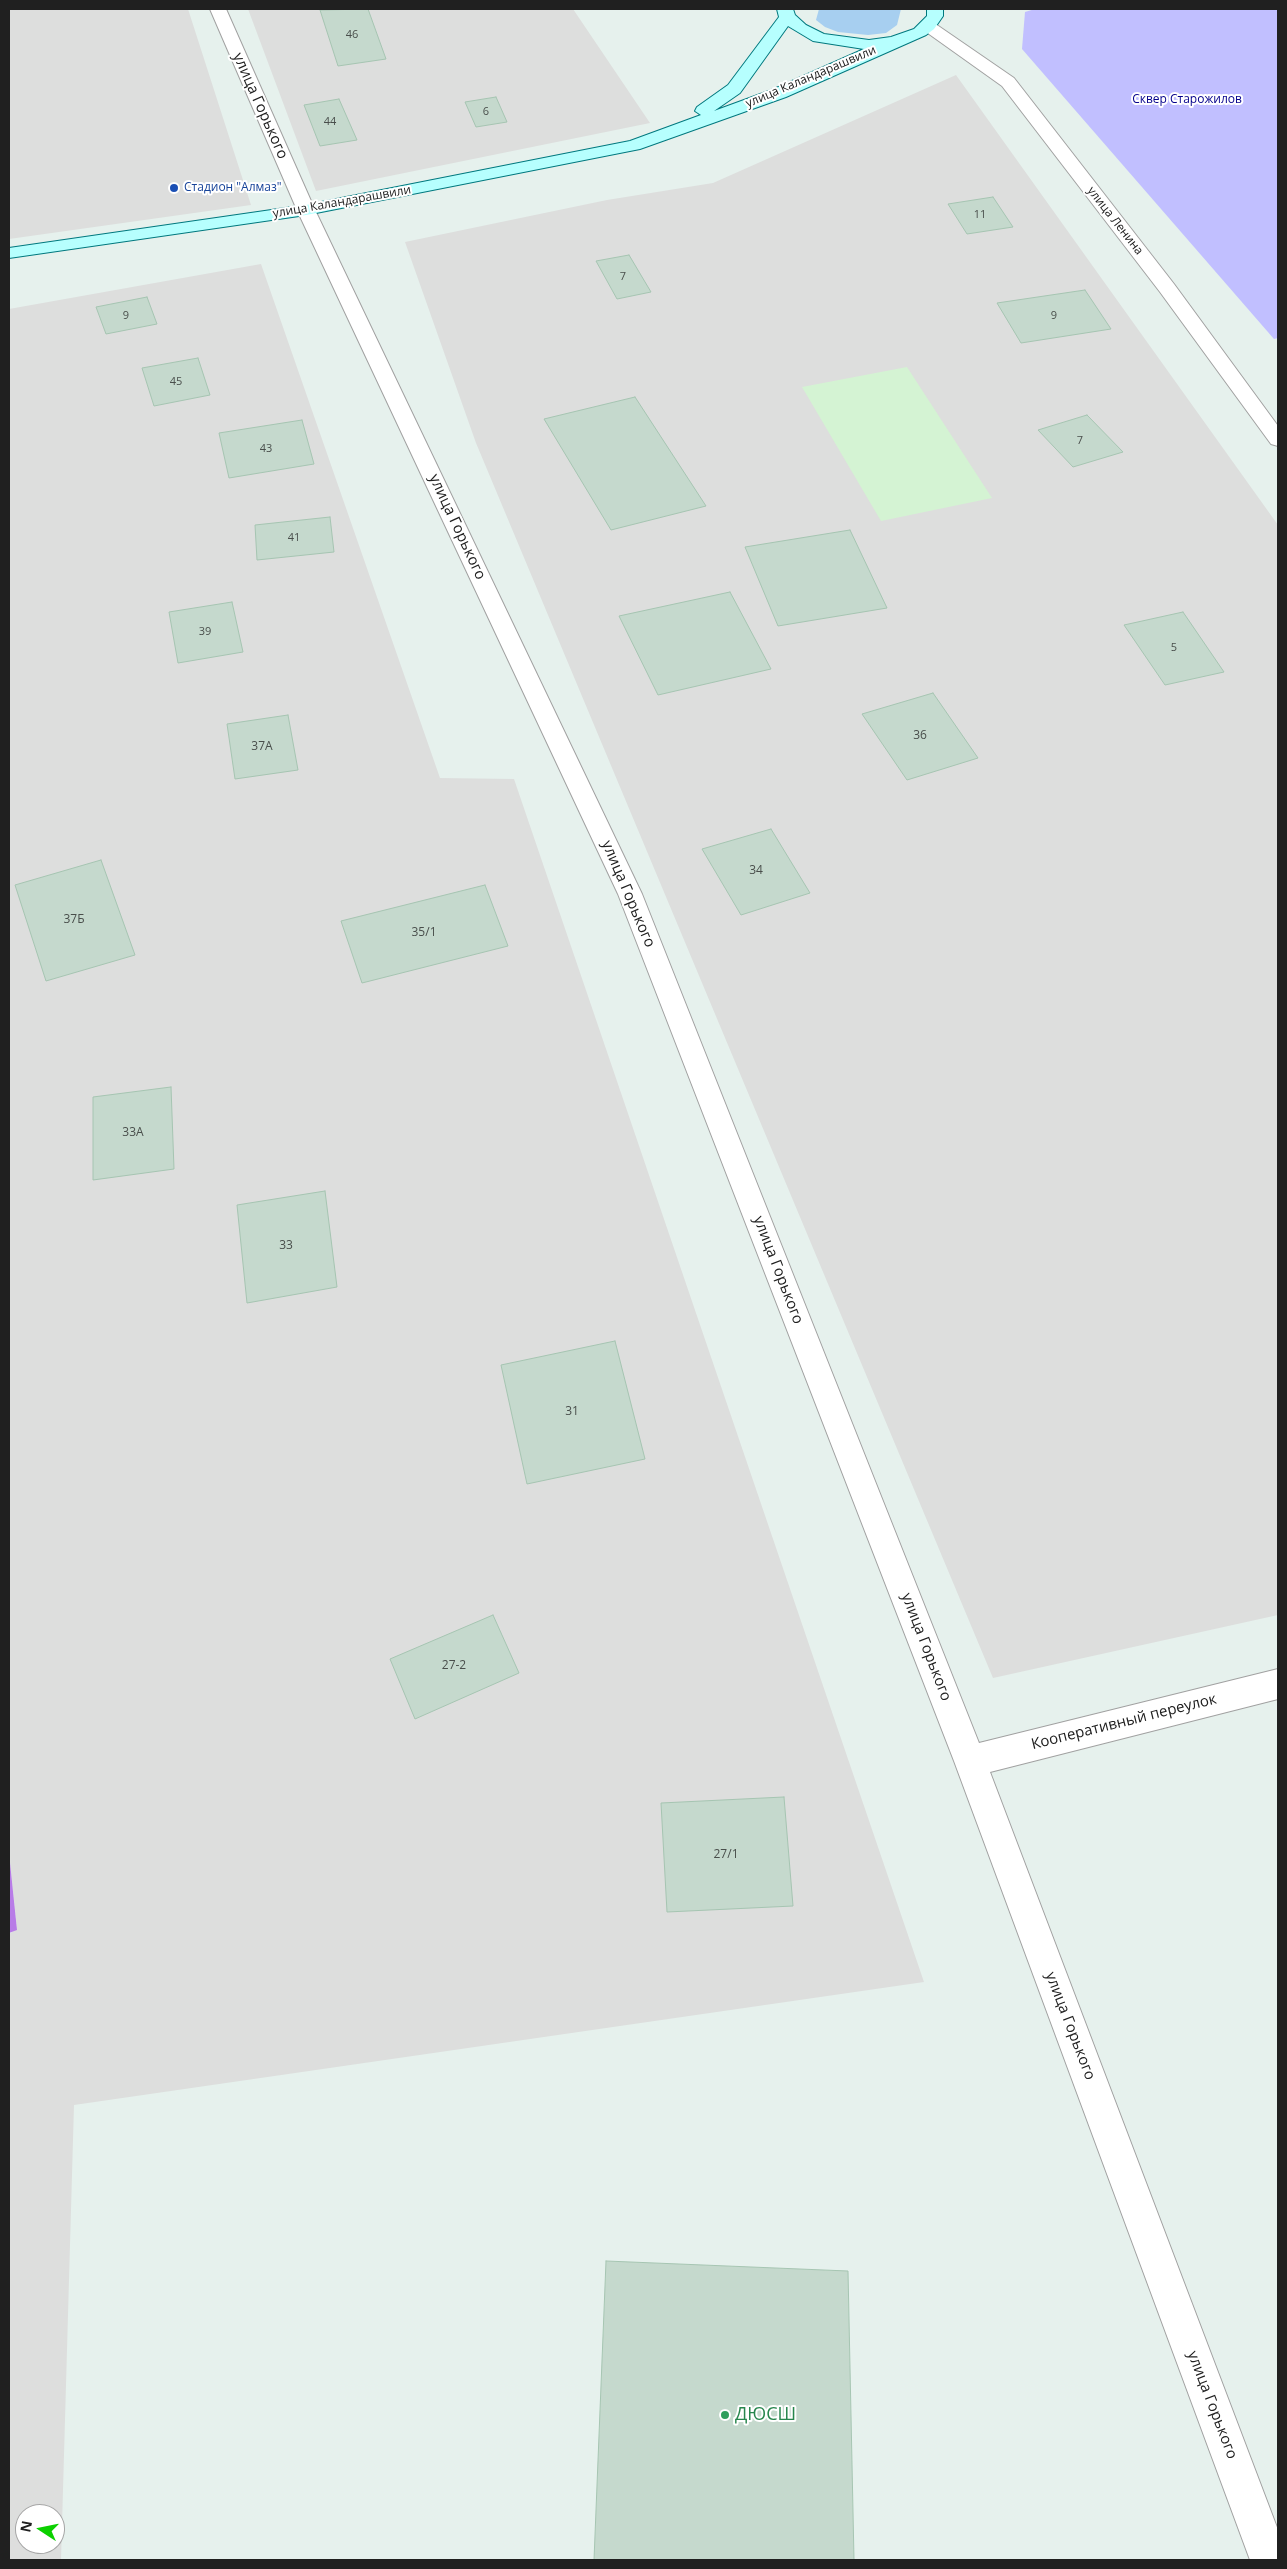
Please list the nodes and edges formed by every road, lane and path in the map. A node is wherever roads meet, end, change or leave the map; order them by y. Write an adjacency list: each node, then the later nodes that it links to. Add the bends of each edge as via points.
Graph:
1 (218, 9): 7 (street, улица Горького)
2 (935, 9): 4 (main road, via 935,16)
3 (786, 13): 5 (main road, via 800,28 819,38 861,44); 6 (main road, улица Каландарашвили, via 734,89)
4 (928, 26): 5 (main road); 9 (street, улица Ленина, via 1008,82 1167,288)
5 (894, 42): 6 (main road, улица Каландарашвили, via 780,93)
6 (672, 133): 7 (main road, улица Каландарашвили, via 634,145)
7 (306, 210): 8 (main road, улица Каландарашвили); 11 (street, улица Горького, via 630,894)
8 (9, 254)
9 (1278, 440)
10 (1278, 1684): 11 (street, Кооперативный переулок)
11 (970, 1761): 12 (street, улица Горького)
12 (1270, 2560)

